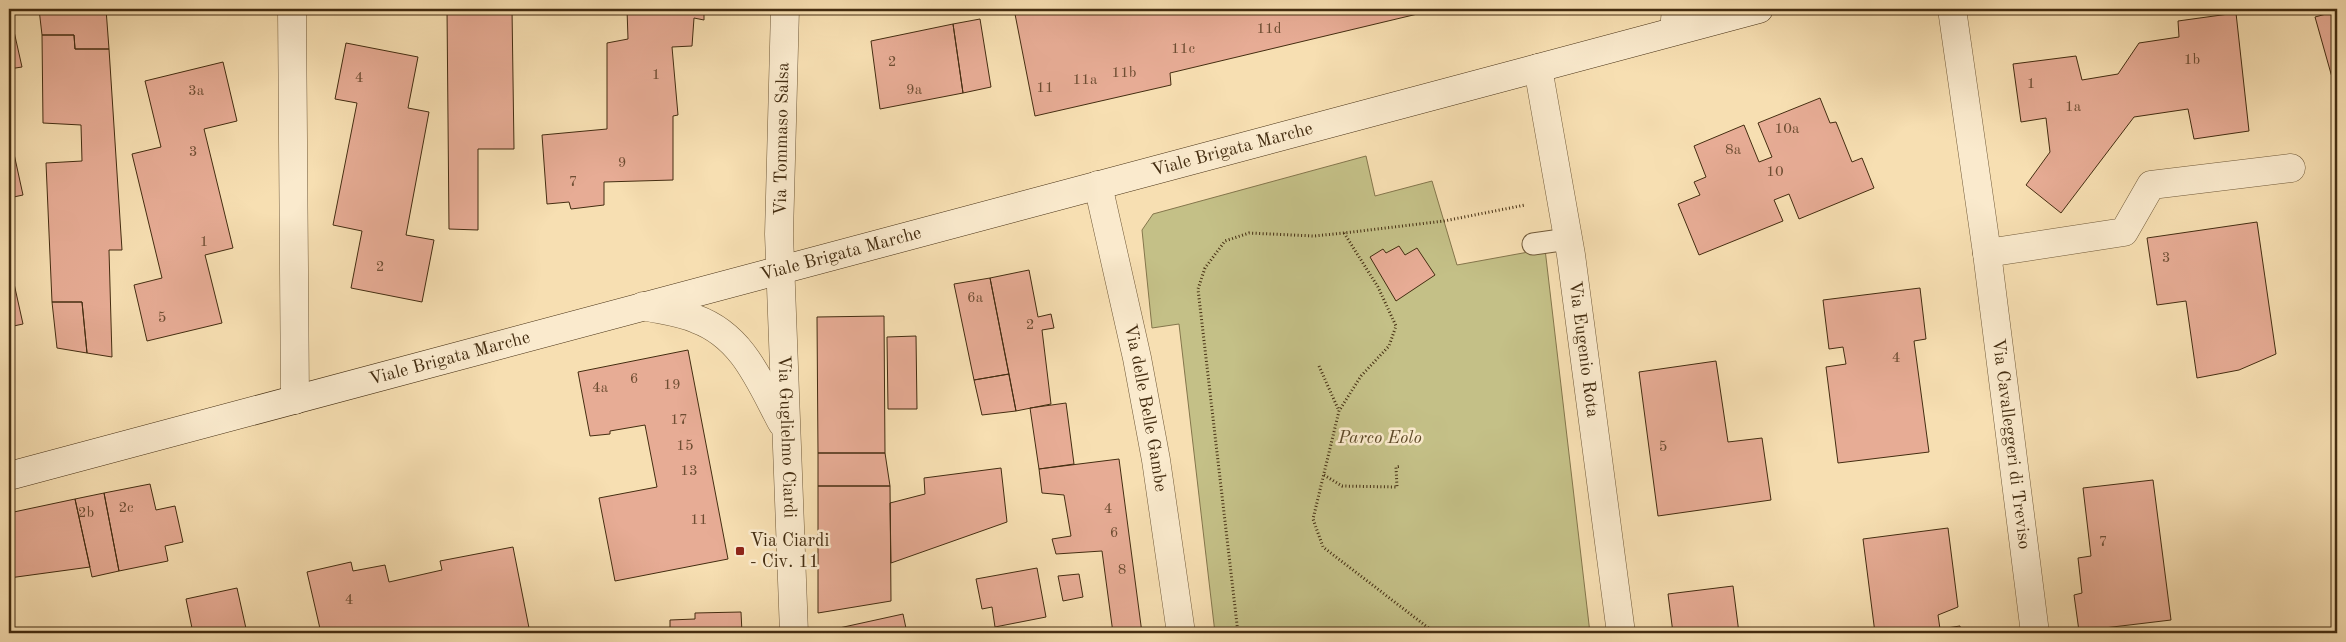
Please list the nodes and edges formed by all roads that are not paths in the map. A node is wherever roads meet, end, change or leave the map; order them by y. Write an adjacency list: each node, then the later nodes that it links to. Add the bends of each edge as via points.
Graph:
1 (292, 9): 14 (street)
2 (785, 9): 12 (street, Via Tommaso Salsa)
3 (1759, 9): 5 (street, Viale Brigata Marche)
4 (1952, 9): 11 (street, Via Cavalleggeri di Treviso)
5 (1675, 20): 6 (street, Viale Brigata Marche)
6 (1538, 68): 8 (street, Viale Brigata Marche); 9 (street, Via Eugenio Rota)
7 (2291, 168): 11 (street, via 2151,185 2124,232)
8 (1098, 185): 12 (street, Viale Brigata Marche); 18 (street, Via delle Belle Gambe, via 1137,358)
9 (1568, 239): 10 (lane); 19 (street, Via Eugenio Rota)
10 (1533, 244)
11 (1987, 253): 20 (street, Via Cavalleggeri di Treviso)
12 (780, 270): 13 (street, Viale Brigata Marche); 15 (street, Via Guglielmo Ciardi)
13 (643, 306): 14 (street, Viale Brigata Marche); 15 (street, via 695,318 731,339 746,357)
14 (295, 400): 16 (street, Viale Brigata Marche)
15 (785, 429): 17 (street, Via Guglielmo Ciardi)
16 (9, 476)
17 (794, 633)
18 (1181, 633)
19 (1621, 633)
20 (2035, 633)

